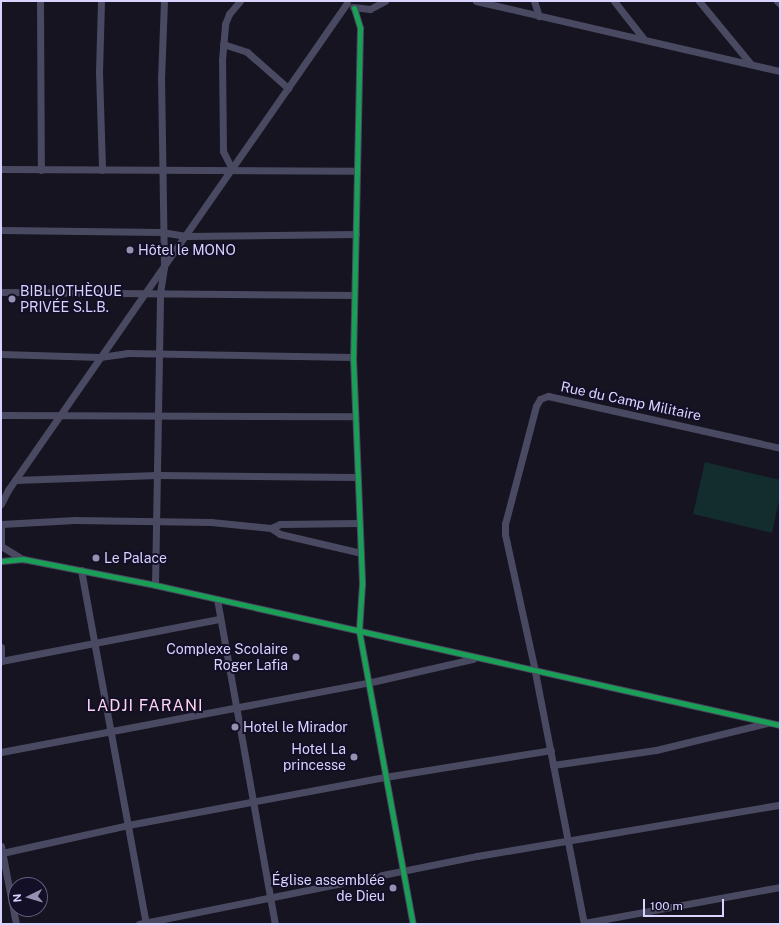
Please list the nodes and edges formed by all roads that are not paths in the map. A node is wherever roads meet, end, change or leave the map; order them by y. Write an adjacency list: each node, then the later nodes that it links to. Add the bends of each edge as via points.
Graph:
1 (40, 1): 24 (street)
2 (101, 1): 25 (street, via 99,72)
3 (164, 1): 27 (street)
4 (240, 1): 19 (street, via 229,14)
5 (385, 1): 15 (street)
6 (476, 1): 16 (street)
7 (534, 1): 16 (street)
8 (614, 1): 18 (street)
9 (710, 1): 12 (street)
10 (777, 1): 13 (street)
11 (346, 2): 14 (street); 22 (street)
12 (701, 4): 20 (street)
13 (780, 4)
14 (354, 8): 15 (street); 17 (street)
15 (370, 9): 17 (street)
16 (539, 16): 18 (street)
17 (360, 28): 28 (street)
18 (643, 38): 20 (street)
19 (223, 44): 22 (street, via 247,52); 26 (street, via 223,151)
20 (750, 63): 21 (street)
21 (780, 71)
22 (288, 88): 26 (street)
23 (1, 169): 24 (street)
24 (41, 170): 25 (street)
25 (102, 170): 27 (street)
26 (232, 170): 27 (street); 28 (street); 32 (street)
27 (162, 171): 30 (street)
28 (356, 171): 31 (street)
29 (1, 230): 30 (street)
30 (161, 232): 32 (street); 33 (street)
31 (356, 234): 32 (street); 37 (street)
32 (185, 236): 33 (street)
33 (164, 267): 35 (street); 36 (street)
34 (1, 292): 36 (street)
35 (160, 293): 36 (street); 37 (street); 38 (street)
36 (144, 295): 40 (street)
37 (354, 295): 41 (street)
38 (160, 353): 40 (street, via 127,353); 41 (street); 42 (street)
39 (1, 354): 40 (street)
40 (100, 357): 45 (street)
41 (353, 357): 44 (street)
42 (159, 414): 44 (street); 45 (street); 47 (street)
43 (1, 415): 45 (street)
44 (354, 416): 48 (street)
45 (58, 417): 49 (street)
46 (780, 448): 69 (street, Rue du Camp Militaire, via 548,396 540,399 505,524)
47 (157, 475): 48 (street); 49 (street); 52 (street)
48 (356, 477): 53 (street)
49 (15, 480): 50 (street)
50 (4, 492): 51 (street)
51 (1, 504)
52 (157, 520): 54 (street, via 23,521); 55 (street); 61 (street)
53 (359, 523): 55 (street, via 280,524); 57 (street)
54 (1, 525): 56 (street)
55 (271, 528): 57 (street, via 280,534)
56 (1, 545): 58 (street)
57 (361, 553): 64 (street)
58 (23, 559): 59 (street); 60 (street)
59 (1, 561)
60 (80, 570): 61 (street); 65 (street)
61 (155, 585): 62 (street)
62 (217, 599): 63 (street); 64 (street)
63 (219, 619): 65 (street); 71 (street)
64 (359, 631): 67 (street); 70 (street)
65 (92, 642): 68 (street); 74 (street)
66 (1, 647): 68 (street)
67 (476, 658): 69 (street); 70 (street)
68 (1, 661)
69 (536, 671): 72 (street); 75 (street)
70 (367, 683): 71 (street); 78 (street)
71 (237, 708): 74 (street); 79 (street)
72 (769, 723): 73 (street); 77 (street, via 656,750)
73 (780, 725)
74 (110, 731): 76 (street); 81 (street)
75 (551, 750): 77 (street); 78 (street)
76 (1, 752)
77 (553, 765): 82 (street)
78 (385, 777): 79 (street); 84 (street)
79 (253, 801): 81 (street); 86 (street)
80 (780, 805): 82 (street)
81 (128, 825): 83 (street); 88 (street)
82 (569, 840): 84 (street); 91 (street)
83 (2, 853): 87 (street)
84 (403, 872): 86 (street); 90 (street)
85 (780, 887): 91 (street)
86 (271, 898): 88 (street); 89 (street)
87 (16, 924)
88 (143, 924)
89 (275, 924)
90 (413, 924)
91 (584, 924)

